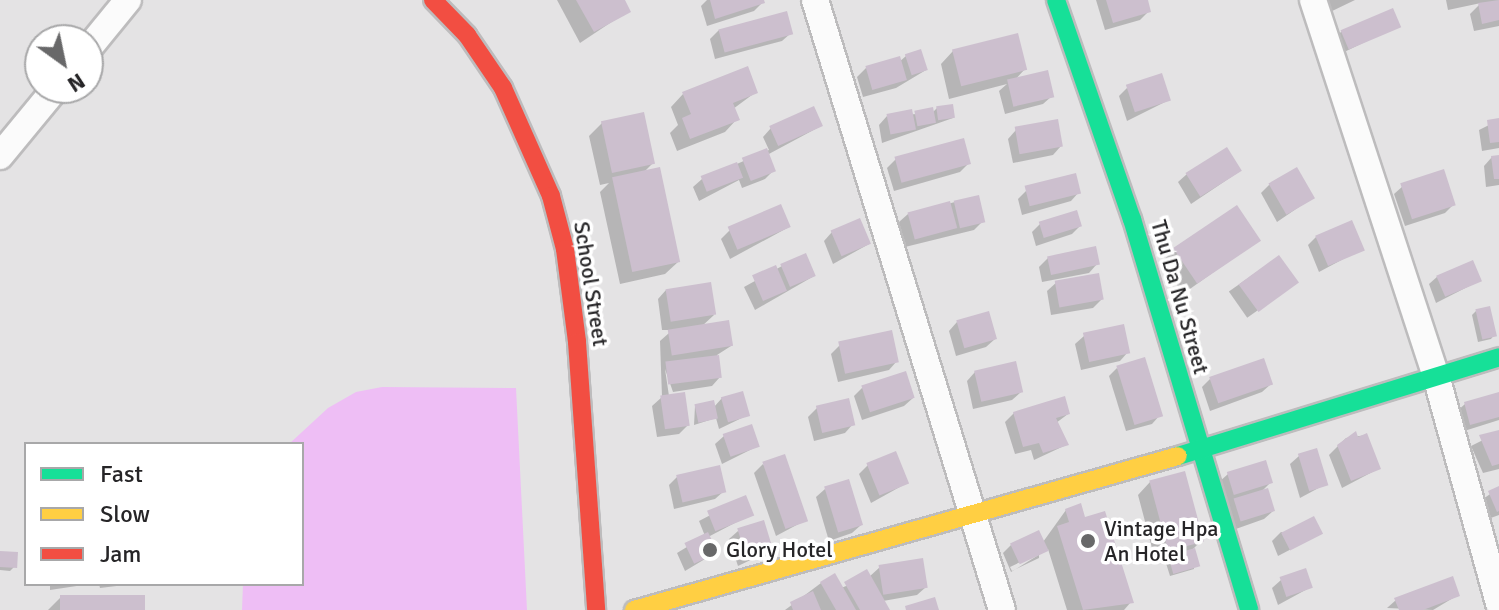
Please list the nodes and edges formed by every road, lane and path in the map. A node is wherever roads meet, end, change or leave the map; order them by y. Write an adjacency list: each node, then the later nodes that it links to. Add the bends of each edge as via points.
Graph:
1 (128, 0): 6 (street)
2 (433, 0): 14 (street, School Street, via 467,35 503,88 551,196 565,249 577,342)
3 (815, 0): 12 (street)
4 (1056, 0): 11 (street, Thu Da Nu Street, via 1132,219)
5 (1313, 0): 10 (street)
6 (104, 29)
7 (43, 104): 8 (street)
8 (0, 156)
9 (1499, 357): 10 (street)
10 (1436, 376): 11 (street); 13 (street)
11 (1200, 450): 12 (street); 17 (street, Thu Da Nu Street)
12 (976, 512): 15 (street); 16 (street)
13 (1499, 603)
14 (596, 610)
15 (634, 610)
16 (1002, 610)
17 (1249, 610)

